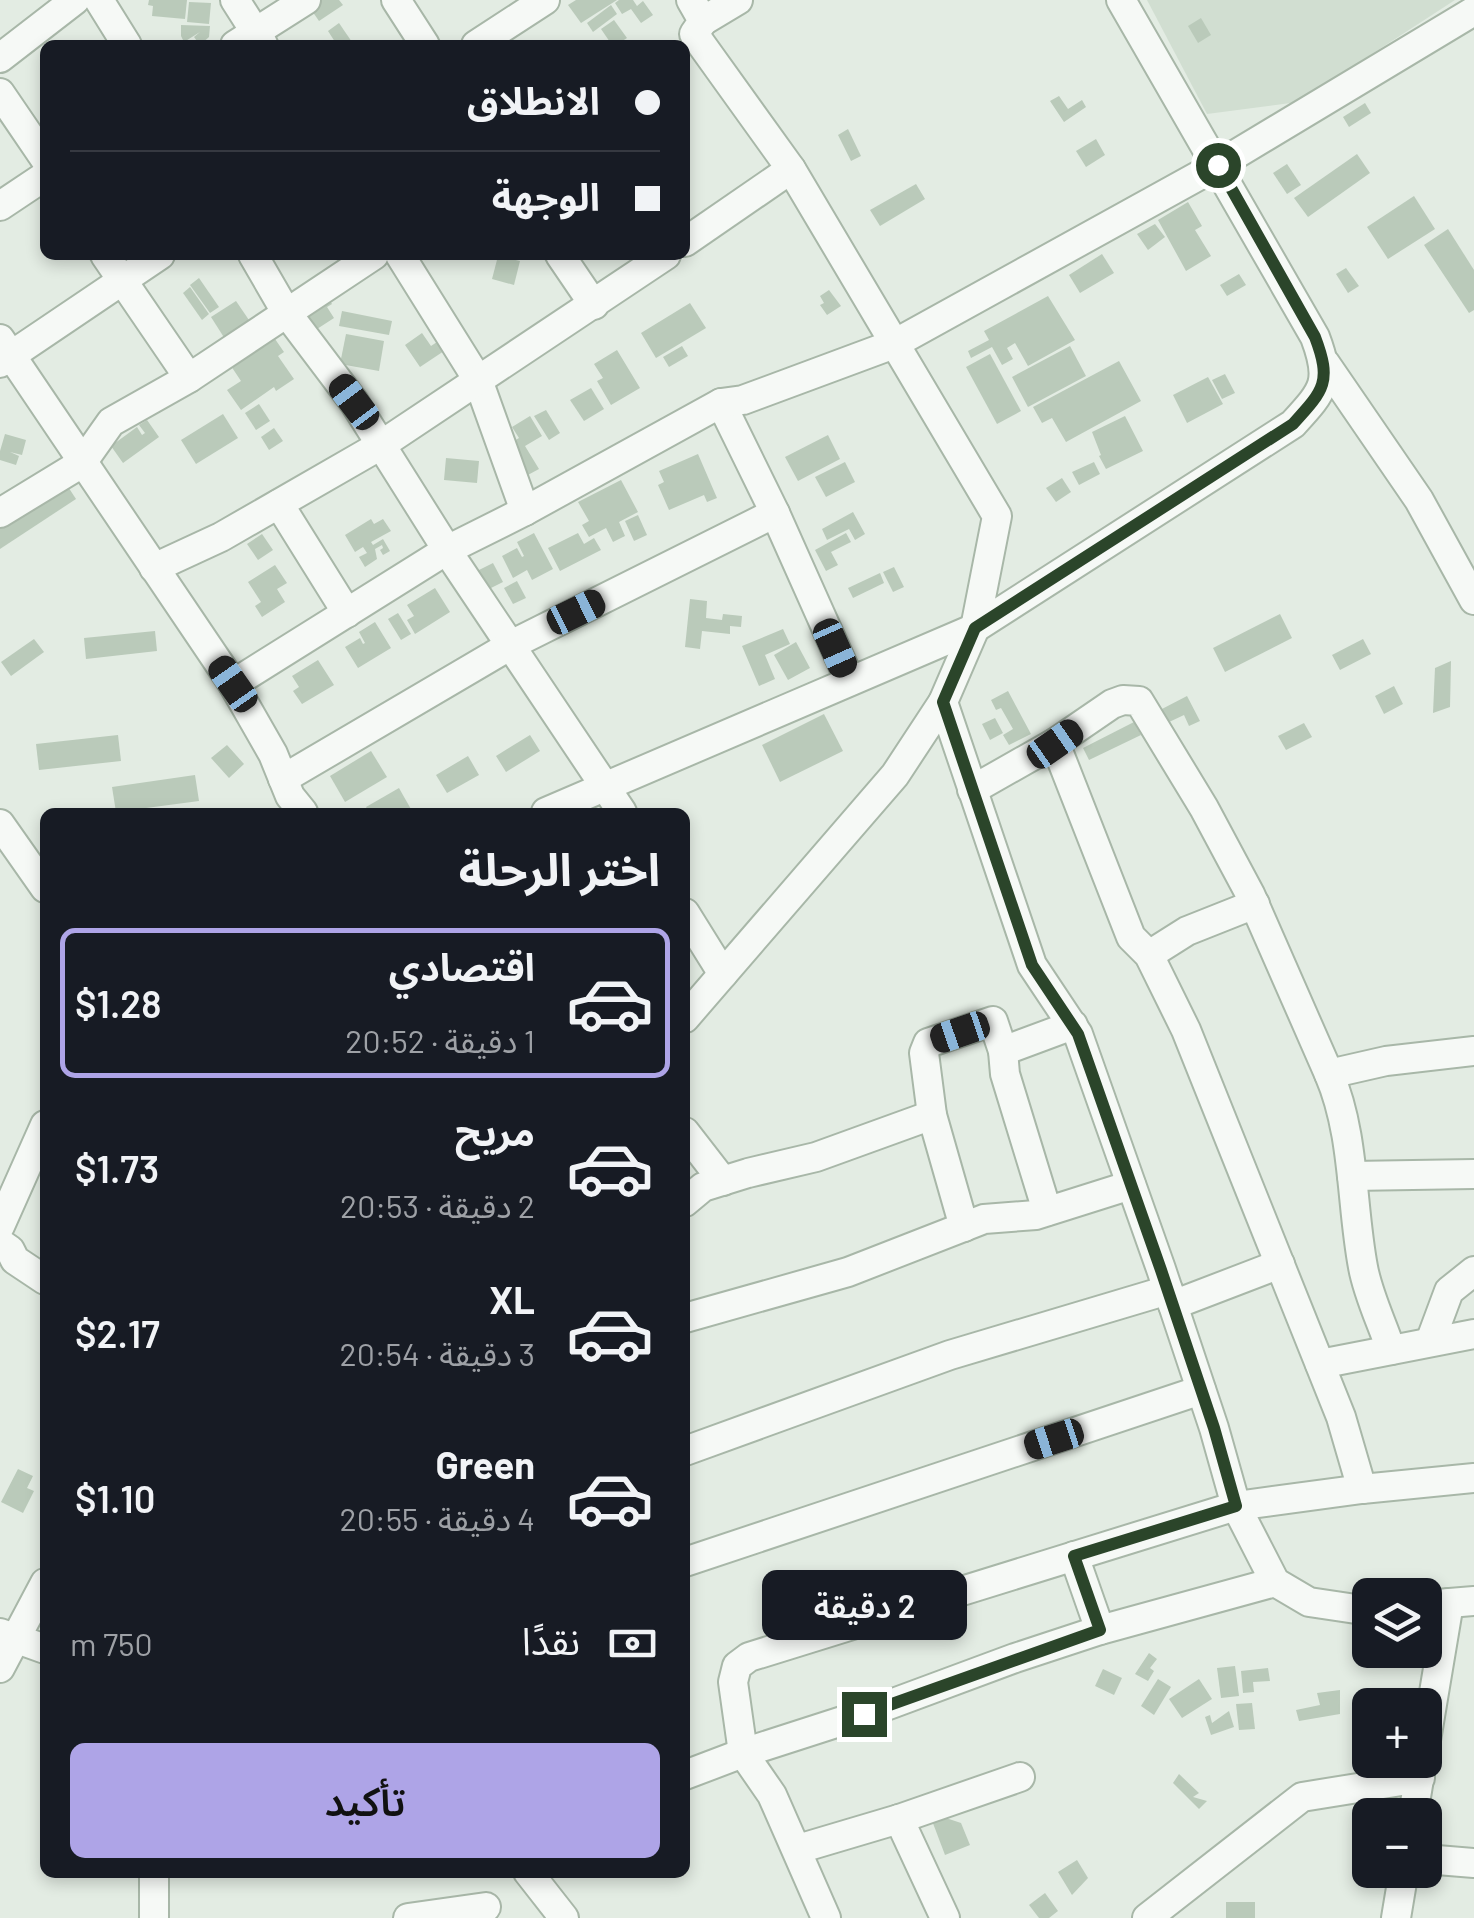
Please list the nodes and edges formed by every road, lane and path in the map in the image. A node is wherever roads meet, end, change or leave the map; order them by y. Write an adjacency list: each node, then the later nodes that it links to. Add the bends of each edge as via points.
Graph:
1 (75, 0): 15 (street)
2 (99, 0): 11 (street)
3 (236, 0): 12 (street)
4 (306, 0): 12 (street)
5 (396, 0): 13 (street)
6 (545, 0): 14 (street)
7 (738, 0): 10 (street)
8 (1122, 0): 18 (street)
9 (1474, 12): 18 (street)
10 (691, 25): 19 (street)
11 (123, 40)
12 (251, 40)
13 (423, 40)
14 (484, 40)
15 (0, 58)
16 (0, 94): 17 (street)
17 (40, 152)
18 (1218, 165): 33 (street); 35 (street)
19 (791, 169): 22 (street); 33 (street)
20 (40, 179): 21 (street)
21 (0, 206)
22 (690, 239)
23 (108, 260): 30 (street)
24 (153, 260): 30 (street)
25 (256, 260): 32 (street)
26 (366, 260): 32 (street)
27 (403, 260): 37 (street)
28 (563, 260): 31 (street)
29 (659, 260): 31 (street)
30 (121, 282): 34 (street); 36 (street)
31 (594, 304): 37 (street)
32 (286, 312): 36 (street); 39 (street)
33 (894, 344): 38 (street); 49 (street, via 996,516)
34 (4, 353): 40 (street)
35 (1325, 363): 47 (street, via 1419,500); 49 (street, via 1320,395 1293,424)
36 (189, 378): 40 (street, via 111,422)
37 (478, 380): 39 (street); 42 (street)
38 (721, 403): 42 (street); 44 (street)
39 (381, 444): 41 (street); 45 (street)
40 (82, 462): 43 (street); 46 (street)
41 (279, 504): 46 (street); 48 (street)
42 (525, 510): 45 (street)
43 (0, 513)
44 (774, 514): 50 (street); 51 (street)
45 (447, 550): 48 (street); 50 (street)
46 (154, 568): 52 (street)
47 (1474, 600)
48 (348, 613): 52 (street)
49 (975, 628): 51 (street); 53 (street)
50 (511, 644): 55 (street); 57 (street)
51 (850, 681): 55 (street)
52 (233, 684): 57 (street, via 272,754)
53 (943, 702): 56 (street); 65 (street, via 895,775)
54 (1055, 744): 56 (street); 62 (street, via 1112,704 1139,701); 64 (street, via 1131,937)
55 (605, 786): 58 (street); 59 (street)
56 (972, 790): 67 (street, via 1032,965)
57 (287, 800)
58 (555, 808)
59 (619, 808)
60 (0, 824): 61 (street)
61 (40, 881)
62 (1254, 904): 64 (street); 70 (street)
63 (690, 920): 65 (street)
64 (1149, 955): 83 (street)
65 (724, 974): 66 (street)
66 (690, 1012)
67 (1072, 1026): 68 (street); 77 (street)
68 (1003, 1051): 71 (street, via 993,1021 928,1043); 79 (street)
69 (1474, 1051): 70 (street)
70 (1329, 1074): 75 (street)
71 (932, 1115): 76 (street); 81 (street)
72 (40, 1136): 80 (street)
73 (690, 1138): 76 (street)
74 (1474, 1174): 75 (street)
75 (1352, 1176): 90 (street, via 1363,1270)
76 (724, 1181): 78 (street)
77 (1132, 1185): 79 (street); 86 (street)
78 (690, 1198)
79 (1047, 1211): 81 (street)
80 (0, 1226)
81 (964, 1227): 87 (street, via 848,1272)
82 (0, 1243): 85 (street)
83 (1280, 1264): 86 (street); 91 (street)
84 (1474, 1270): 89 (street, via 1450,1291)
85 (40, 1277)
86 (1170, 1297): 92 (street); 93 (street, via 950,1355)
87 (690, 1317)
88 (1474, 1334): 89 (street)
89 (1430, 1342): 90 (street)
90 (1391, 1350): 91 (street)
91 (1320, 1364): 95 (street)
92 (1201, 1390): 96 (street); 98 (street)
93 (690, 1449)
94 (1474, 1478): 95 (street)
95 (1362, 1489): 96 (street)
96 (1236, 1506): 97 (street); 99 (street)
97 (1074, 1556): 103 (street); 108 (street, via 749,1657 737,1666 733,1682)
98 (690, 1560)
99 (1275, 1582): 102 (street, via 1309,1602); 103 (street)
100 (40, 1590): 104 (street)
101 (1449, 1603): 107 (street)
102 (1352, 1607)
103 (1100, 1630): 108 (street)
104 (8, 1636): 105 (street); 106 (street)
105 (40, 1647)
106 (0, 1668)
107 (1435, 1688)
108 (744, 1752): 109 (street); 113 (street)
109 (690, 1773)
110 (1020, 1777): 112 (street)
111 (1383, 1778): 125 (street, via 1302,1797)
112 (899, 1818): 113 (street); 124 (street)
113 (798, 1848): 123 (street)
114 (1442, 1860): 115 (street)
115 (1474, 1863)
116 (154, 1878): 120 (street)
117 (533, 1878): 122 (street)
118 (1401, 1888): 126 (street)
119 (486, 1907): 121 (street)
120 (154, 1918)
121 (408, 1918)
122 (564, 1918)
123 (826, 1918)
124 (945, 1918)
125 (1147, 1918)
126 (1396, 1918)

